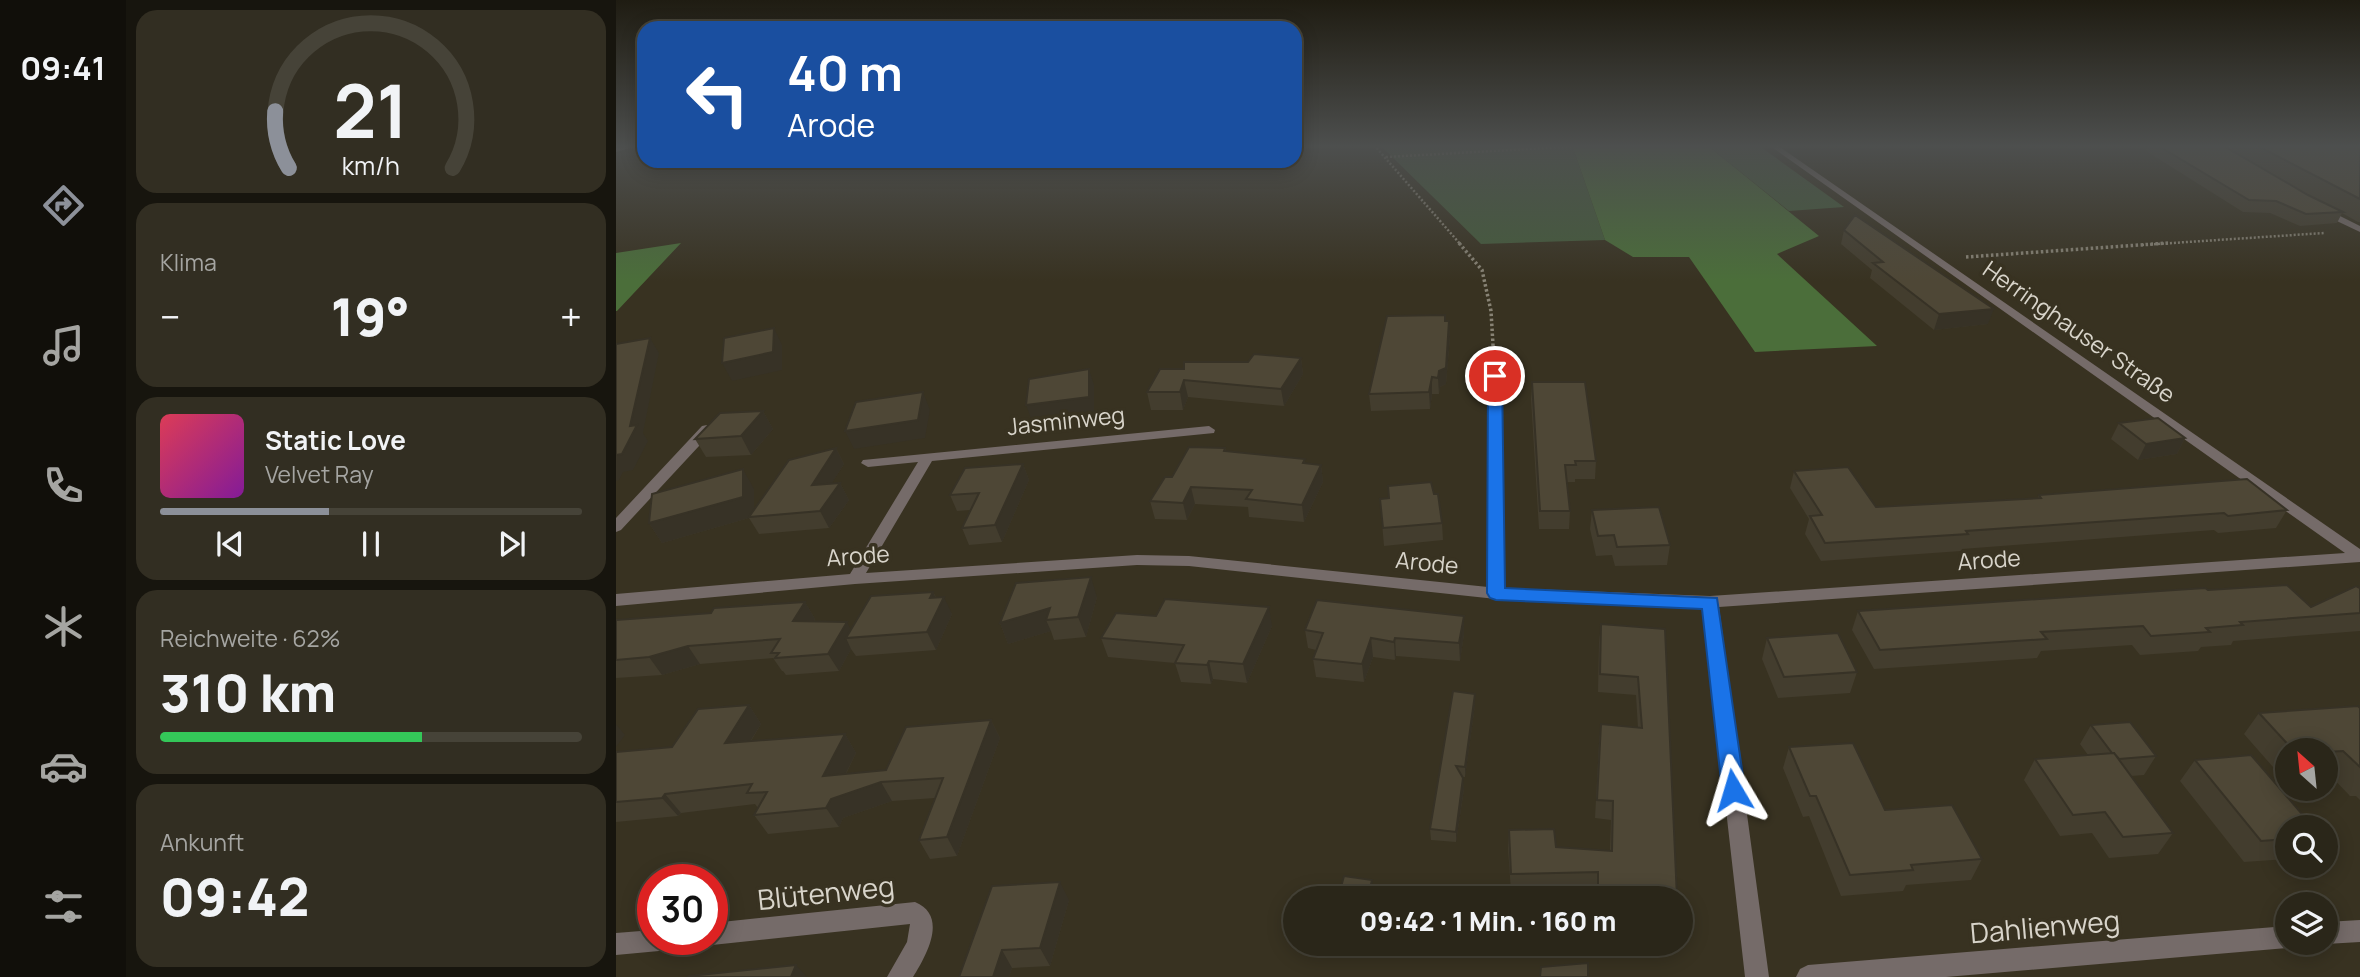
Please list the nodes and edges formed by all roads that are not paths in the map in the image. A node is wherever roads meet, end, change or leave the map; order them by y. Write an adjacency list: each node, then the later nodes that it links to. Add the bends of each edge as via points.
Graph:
1 (1839, 191): 10 (street, Herringhauser Straße)
2 (2315, 207): 3 (street)
3 (2360, 229)
4 (1495, 376): 12 (street)
5 (708, 428): 9 (street)
6 (1209, 430): 7 (street, Jasminweg)
7 (927, 458): 8 (street, Jasminweg); 11 (street)
8 (868, 463)
9 (616, 527)
10 (2360, 556): 14 (street, Arode)
11 (855, 579): 12 (street, Arode, via 1137,560 1189,561); 13 (street, Arode)
12 (1496, 593): 14 (street, Arode)
13 (616, 600)
14 (1710, 603): 22 (street)
15 (2360, 931): 17 (street)
16 (728, 932): 21 (street, Blütenweg, via 915,913 922,920 923,934)
17 (2338, 932)
18 (2275, 938): 23 (street, Dahlienweg)
19 (637, 942): 20 (street)
20 (616, 944)
21 (899, 977)
22 (1757, 977)
23 (1808, 977)

